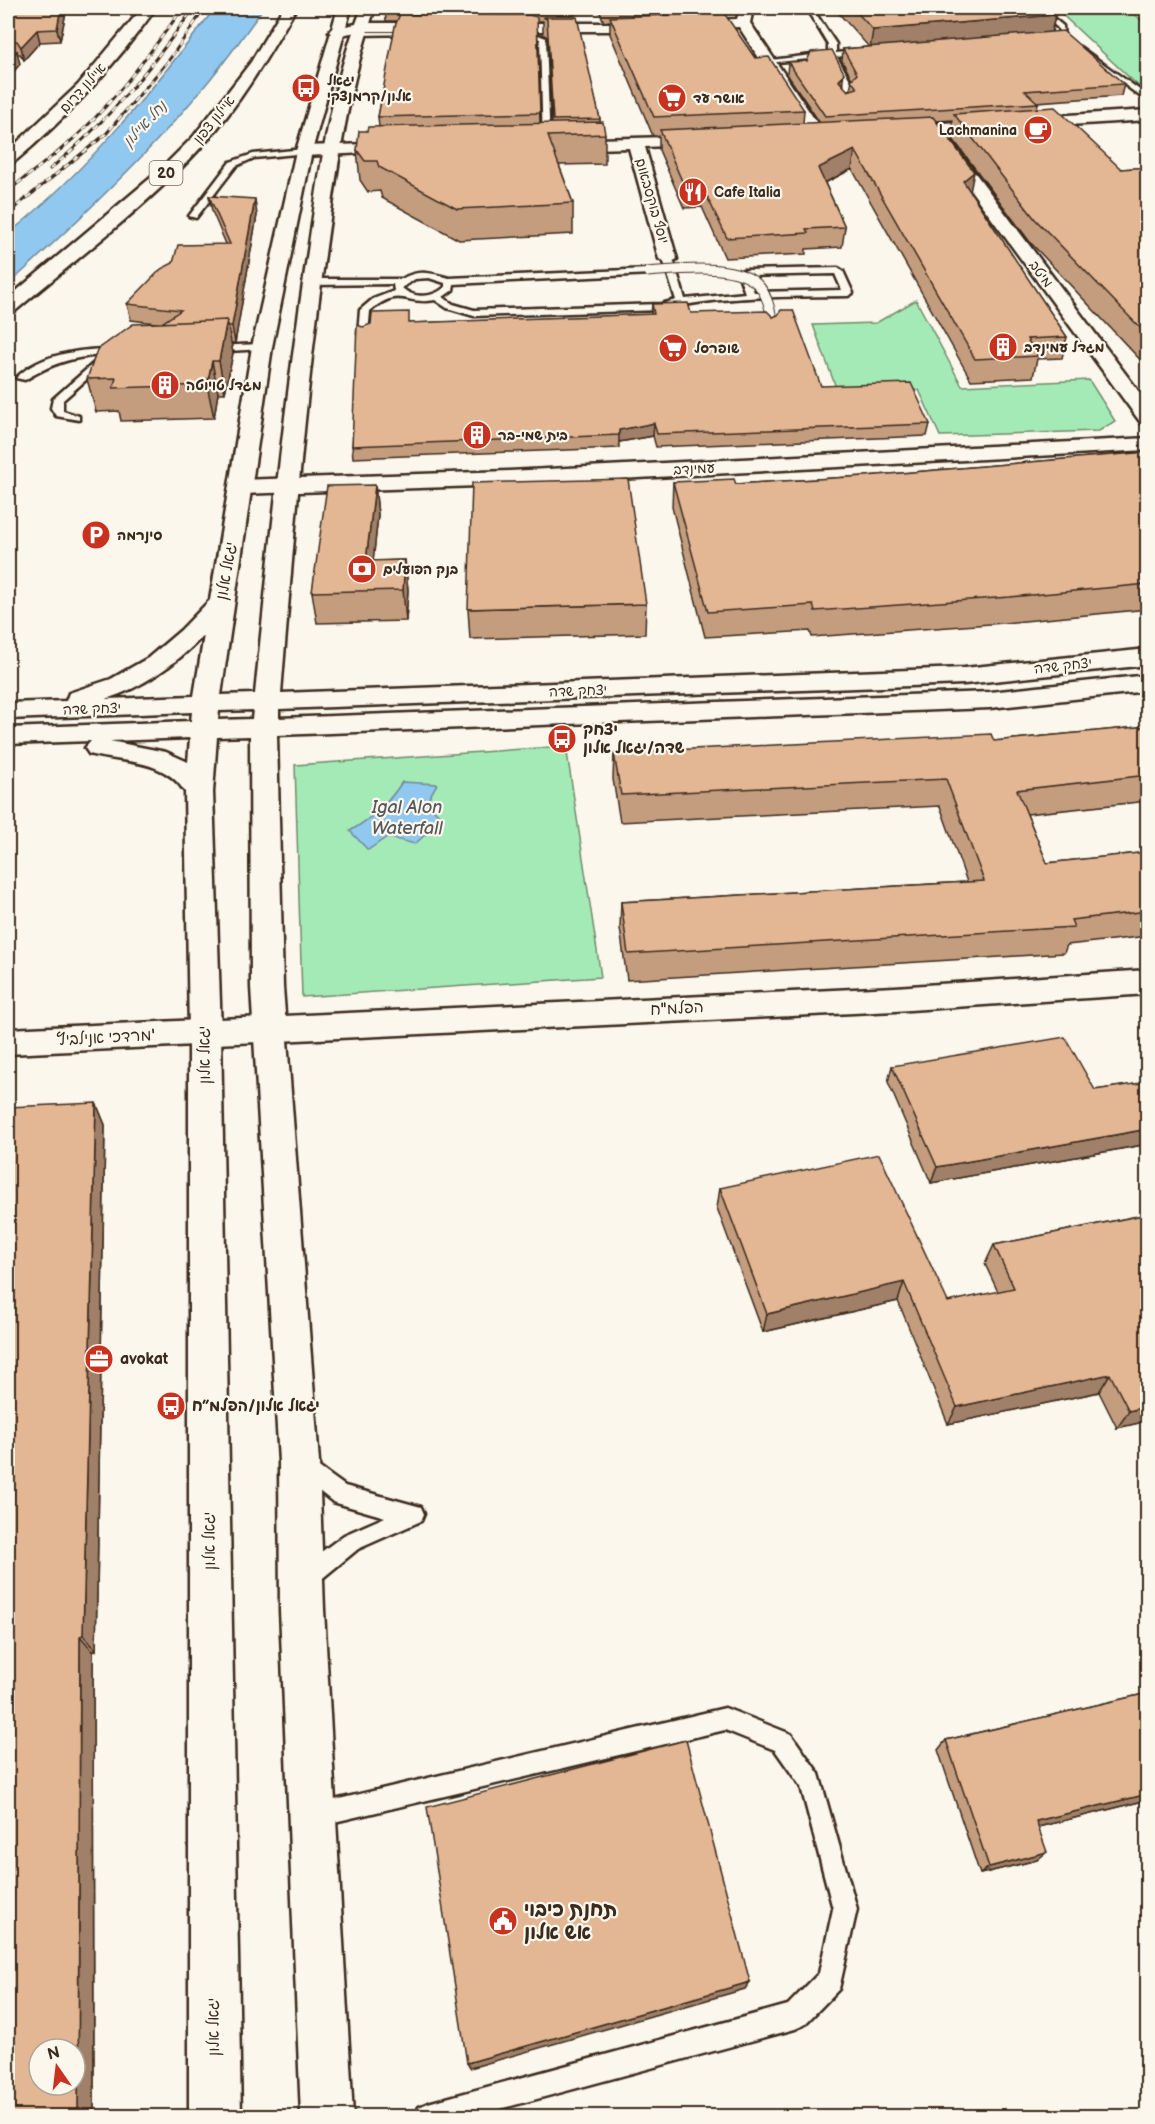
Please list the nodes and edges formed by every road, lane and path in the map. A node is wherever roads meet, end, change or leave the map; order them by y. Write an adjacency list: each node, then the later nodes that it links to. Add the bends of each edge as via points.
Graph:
1 (149, 8): 32 (main road, איילון דרום, via 56,118)
2 (289, 8): 42 (main road, איילון צפון / 20, via 247,76 199,140 166,173)
3 (344, 8): 14 (main road, יגאל אלון)
4 (368, 8): 11 (main road)
5 (746, 8): 10 (main road)
6 (809, 8): 18 (lane, via 832,44)
7 (1037, 8): 15 (lane, via 1061,27)
8 (1144, 8): 9 (main road)
9 (1148, 10)
10 (743, 23): 13 (main road); 19 (main road)
11 (360, 31): 12 (main road); 14 (main road); 30 (main road)
12 (454, 31)
13 (483, 31): 28 (lane, via 543,38)
14 (336, 32): 31 (main road, יגאל אלון)
15 (1062, 38): 16 (lane); 21 (lane)
16 (1051, 39)
17 (878, 51): 18 (lane)
18 (832, 54): 19 (lane); 20 (lane, via 848,79 849,85 843,91)
19 (767, 61): 25 (main road, via 823,135)
20 (849, 99)
21 (1148, 100)
22 (1148, 115): 23 (main road)
23 (935, 129): 24 (main road); 51 (main road, מיטב)
24 (876, 132)
25 (794, 136)
26 (715, 140): 27 (main road)
27 (636, 144): 28 (main road); 34 (main road, יוסף בוקסבאום)
28 (541, 146)
29 (419, 148): 30 (main road)
30 (332, 150): 31 (main road); 37 (main road)
31 (304, 151): 33 (lane, via 253,156 233,164); 45 (main road, יגאל אלון)
32 (8, 159)
33 (193, 216)
34 (668, 259): 41 (lane)
35 (400, 281): 36 (lane, via 421,275); 37 (lane); 38 (lane)
36 (448, 281): 40 (lane, via 448,291); 43 (lane, bridge, via 705,270 758,284)
37 (312, 282): 54 (main road)
38 (399, 292): 40 (lane, via 411,297); 44 (lane, via 365,310)
39 (750, 295): 39 (lane, via 848,293 838,271 743,273); 41 (lane)
40 (436, 297): 41 (lane, via 474,313 661,307)
41 (681, 302)
42 (8, 307)
43 (773, 322)
44 (363, 334)
45 (262, 347): 46 (lane); 53 (main road, יגאל אלון)
46 (205, 349)
47 (123, 351): 48 (lane)
48 (112, 352): 49 (lane, via 59,356); 50 (lane, via 58,399 58,413)
49 (21, 378)
50 (75, 418)
51 (1148, 419)
52 (1148, 444): 54 (main road, עמינדב, via 754,467)
53 (241, 487): 54 (main road, עמינדב); 55 (main road, יגאל אלון)
54 (287, 487): 59 (main road)
55 (221, 603): 58 (main road, via 180,647 136,678 87,696); 60 (main road, יגאל אלון)
56 (1148, 657): 59 (main road, יצחק שדה, via 964,676)
57 (1148, 683): 59 (main road, יצחק שדה, via 990,700)
58 (15, 711): 60 (main road, יצחק שדה)
59 (264, 716): 60 (main road, יצחק שדה); 65 (main road)
60 (204, 718): 61 (main road, יצחק שדה); 63 (main road, יגאל אלון)
61 (8, 736)
62 (8, 742): 63 (main road, via 97,747 151,757 182,769 192,777)
63 (199, 792): 66 (main road, יגאל אלון)
64 (1148, 982): 65 (main road, הפלמ"ח, via 894,999)
65 (270, 1029): 66 (main road, הפלמ"ח); 68 (main road)
66 (205, 1033): 67 (main road, מרדכי אנילביץ'); 71 (main road, יגאל אלון)
67 (8, 1042)
68 (299, 1462): 69 (main road); 69 (lane, via 340,1495 414,1514 351,1542)
69 (302, 1581): 70 (main road)
70 (312, 1815): 72 (main road); 73 (lane, via 725,1719 783,1742 811,1782 845,1908 830,1980 795,2016)
71 (215, 2116)
72 (327, 2116)
73 (428, 2116)

